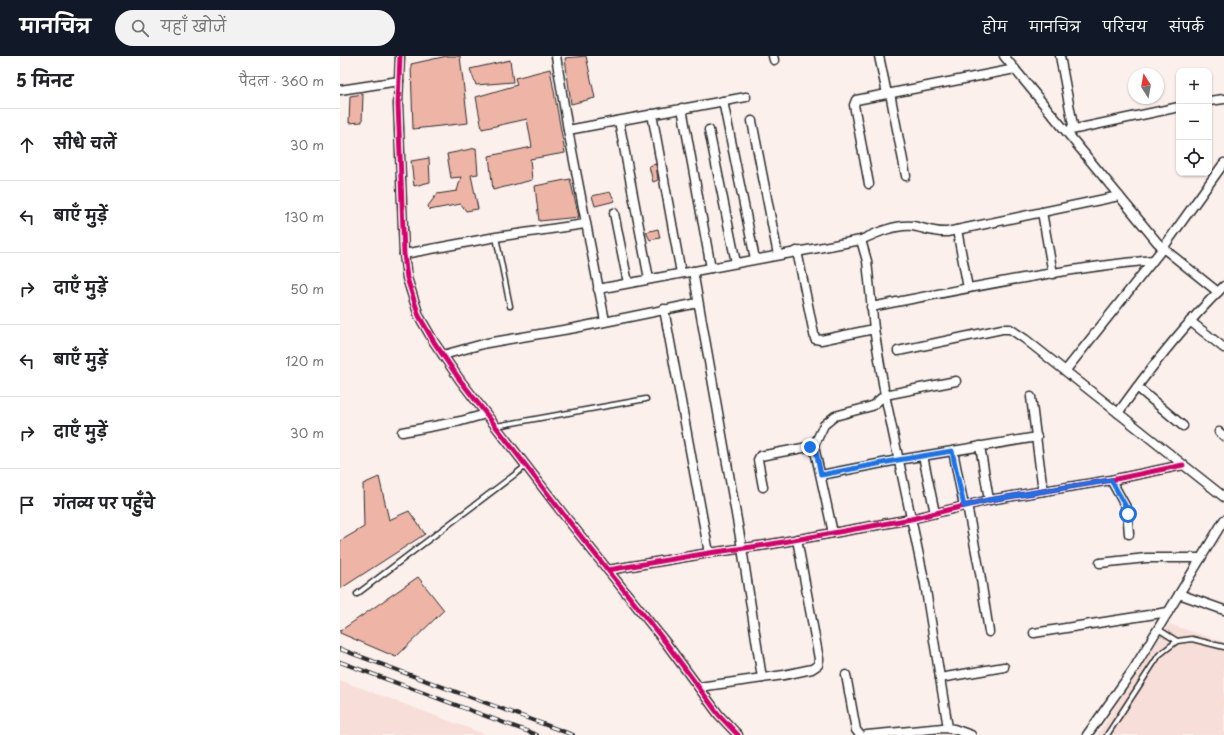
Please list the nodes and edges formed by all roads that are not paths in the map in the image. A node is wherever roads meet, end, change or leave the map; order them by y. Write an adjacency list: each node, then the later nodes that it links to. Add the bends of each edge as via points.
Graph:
1 (400, 56): 7 (street)
2 (556, 56): 19 (street)
3 (880, 56): 9 (street)
4 (1004, 56): 6 (street)
5 (1060, 56): 21 (street, via 1072,120)
6 (1015, 69): 9 (street); 21 (street)
7 (399, 81): 8 (street); 34 (street)
8 (340, 90)
9 (889, 93): 23 (street); 24 (street, via 854,102)
10 (746, 97): 13 (street)
11 (1224, 98): 12 (street)
12 (1212, 100)
13 (723, 101): 14 (street); 36 (street)
14 (682, 108): 16 (street); 39 (street)
15 (1176, 108): 21 (street)
16 (652, 114): 17 (street); 41 (street)
17 (619, 121): 19 (street); 43 (street)
18 (752, 121): 35 (street)
19 (568, 130): 28 (street)
20 (709, 130): 38 (street)
21 (1070, 132): 25 (street)
22 (1224, 163): 32 (street)
23 (906, 176)
24 (869, 184)
25 (1119, 196): 26 (street); 32 (street)
26 (1042, 212): 29 (street); 42 (street)
27 (614, 213): 44 (street)
28 (585, 224): 30 (street); 46 (street)
29 (957, 230): 31 (street, via 941,232 905,226); 45 (street)
30 (496, 237): 34 (street); 49 (lane)
31 (861, 240): 33 (street); 50 (street)
32 (1163, 248): 37 (street); 47 (street)
33 (797, 251): 35 (street); 54 (street, via 815,339)
34 (404, 254): 57 (street, via 407,278 419,316)
35 (778, 255): 36 (street)
36 (756, 259): 38 (street)
37 (1153, 260): 42 (street); 58 (street)
38 (736, 263): 39 (street)
39 (711, 268): 40 (street)
40 (693, 271): 41 (street); 48 (street)
41 (681, 273): 43 (street)
42 (1053, 274): 45 (street)
43 (649, 279): 44 (street)
44 (628, 283): 46 (street)
45 (968, 288): 50 (street)
46 (598, 289): 52 (street)
47 (1221, 289): 53 (street)
48 (698, 303): 51 (street); 90 (street)
49 (510, 306)
50 (871, 307): 54 (street)
51 (664, 309): 52 (street); 91 (street)
52 (605, 321): 57 (street, via 480,344)
53 (1190, 321): 55 (street); 60 (street)
54 (874, 329): 61 (street)
55 (1224, 348)
56 (898, 351): 58 (street, via 1006,329 1025,339)
57 (443, 355): 65 (street)
58 (1066, 370): 64 (street)
59 (956, 381): 61 (street)
60 (1137, 387): 64 (street); 67 (street)
61 (885, 395): 71 (street, via 872,406 835,416 828,421); 74 (street)
62 (1031, 397): 69 (street)
63 (646, 399): 66 (lane)
64 (1118, 413): 75 (street)
65 (486, 414): 66 (street); 68 (street)
66 (496, 426): 76 (street)
67 (1183, 426)
68 (402, 432)
69 (1037, 437): 70 (street); 80 (street)
70 (980, 446): 72 (street); 82 (street)
71 (813, 448): 77 (street, via 816,451); 79 (street, via 760,456 758,460)
72 (952, 451): 73 (street); 83 (street)
73 (923, 456): 74 (street); 84 (street)
74 (898, 460): 77 (street); 85 (street)
75 (1183, 465): 78 (street); 81 (street)
76 (526, 466): 94 (street); 95 (lane)
77 (821, 475): 87 (street)
78 (1111, 480): 80 (street); 88 (street, via 1127,509)
79 (763, 487)
80 (1044, 491): 82 (street)
81 (1224, 497)
82 (989, 500): 83 (street)
83 (966, 506): 84 (street); 100 (street)
84 (934, 513): 85 (street)
85 (911, 519): 87 (street); 107 (street, via 925,584)
86 (1224, 520): 92 (street)
87 (834, 533): 89 (street)
88 (1130, 534)
89 (797, 539): 90 (street); 106 (street, via 819,662 816,668)
90 (742, 548): 91 (street); 106 (street)
91 (709, 553): 94 (street)
92 (1201, 558): 93 (street, via 1146,558); 96 (street)
93 (1100, 563)
94 (608, 570): 108 (street)
95 (357, 594)
96 (1179, 594): 97 (street); 98 (street)
97 (1224, 610)
98 (1168, 612): 99 (street); 101 (street)
99 (1158, 629): 102 (lane); 114 (street, via 1133,670)
100 (989, 632)
101 (1034, 633)
102 (1177, 641): 103 (lane, via 1192,639); 115 (lane, via 1159,655)
103 (1224, 647)
104 (1004, 666): 107 (street)
105 (846, 675): 111 (street, via 856,730)
106 (762, 678): 108 (street)
107 (940, 678): 109 (street)
108 (699, 687): 110 (street)
109 (948, 728): 112 (street); 113 (street)
110 (738, 735)
111 (860, 735)
112 (867, 735)
113 (971, 735)
114 (1087, 735)
115 (1107, 735)

